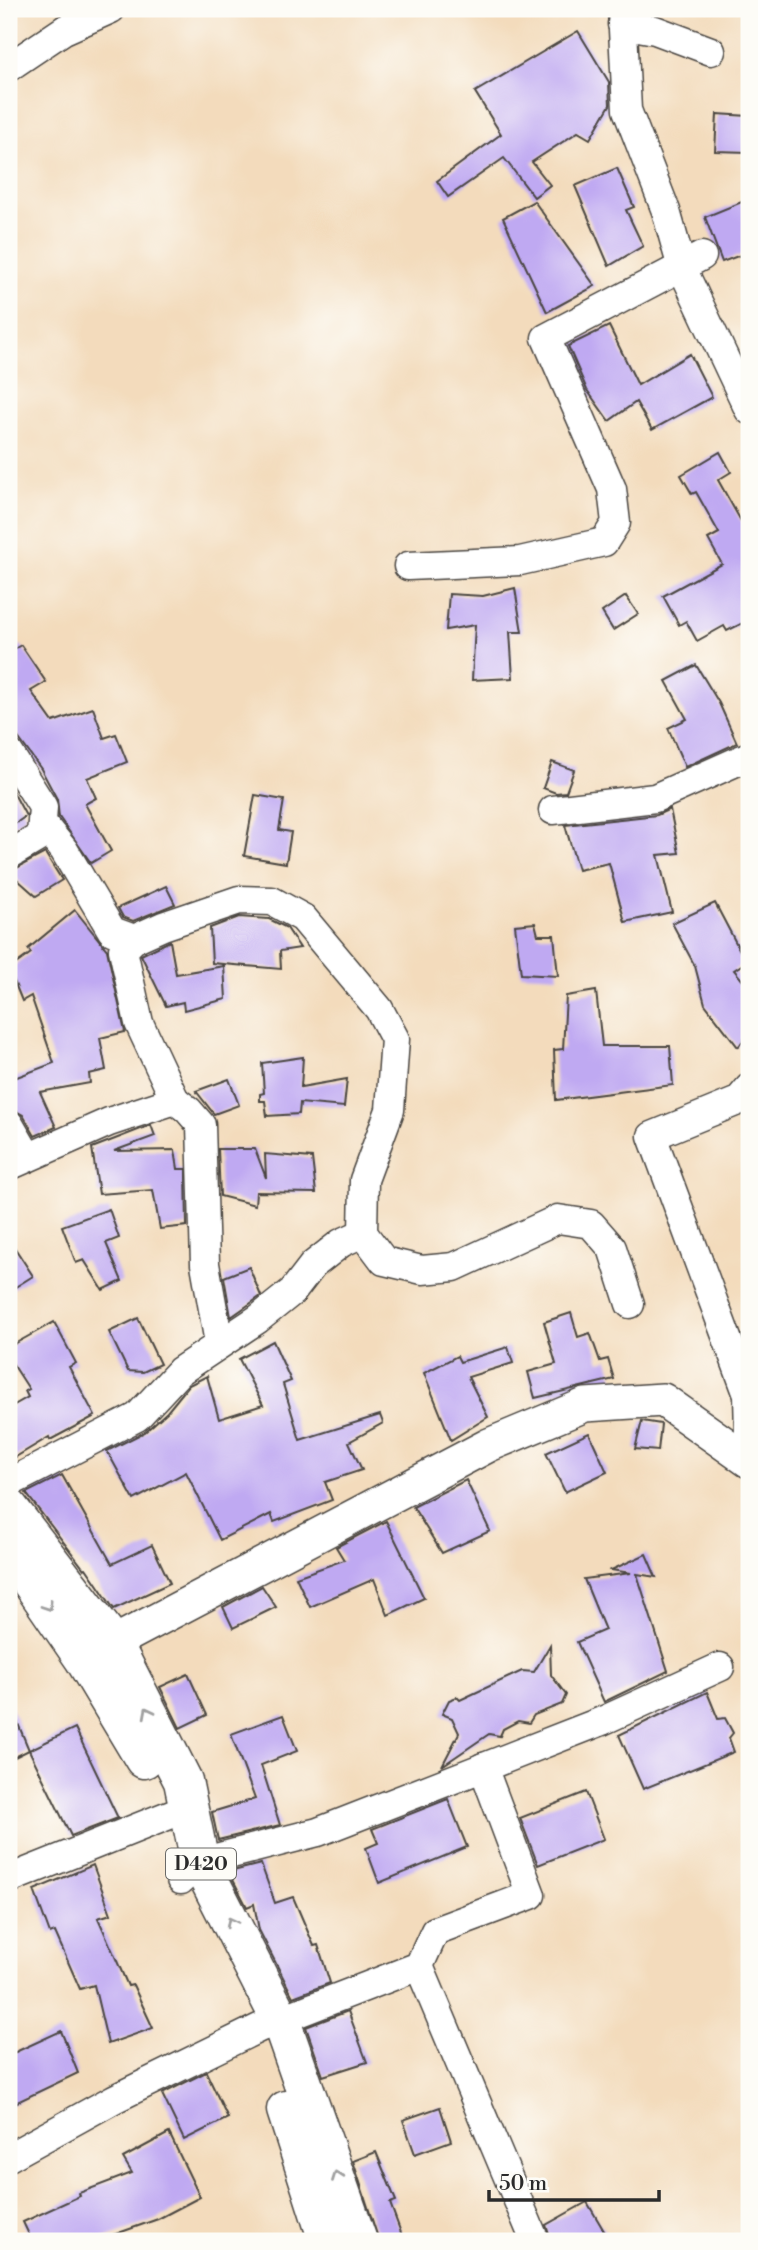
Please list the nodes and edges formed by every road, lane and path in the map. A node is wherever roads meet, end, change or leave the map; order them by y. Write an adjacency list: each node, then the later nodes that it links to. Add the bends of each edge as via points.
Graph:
1 (111, 9): 4 (street, via 64,30)
2 (622, 17): 3 (street); 5 (street, via 628,110 666,211)
3 (711, 51)
4 (9, 67)
5 (692, 262): 6 (street); 7 (street, via 546,338 612,489 617,523 604,542 520,561)
6 (749, 410)
7 (408, 566)
8 (9, 753): 11 (street, via 43,807)
9 (749, 756): 10 (street, via 655,798)
10 (553, 810)
11 (43, 824): 12 (street, via 41,836); 13 (street, via 64,850 112,931)
12 (9, 855)
13 (134, 939): 15 (street, via 123,950 139,1023); 18 (street, via 239,900 272,901 303,918 379,1009 395,1039 394,1073 390,1110 364,1180)
14 (749, 1088): 21 (street, via 738,1101 652,1136 748,1395)
15 (175, 1100): 17 (street); 20 (street, via 201,1125 205,1264)
16 (9, 1124): 17 (street)
17 (18, 1161)
18 (363, 1233): 19 (street, via 384,1261 422,1270 454,1267 558,1219 591,1224 612,1248); 20 (street, via 313,1265 293,1291)
19 (630, 1304)
20 (219, 1343): 23 (street, via 180,1371 137,1417)
21 (749, 1434)
22 (749, 1461): 26 (street, via 663,1400 585,1405 489,1445)
23 (9, 1483)
24 (9, 1508): 26 (highway, D420)
25 (14, 1567): 26 (highway, D420, one-way to 26)
26 (98, 1651): 29 (highway, D420); 30 (highway, D420, one-way to 26, via 183,1782)
27 (720, 1667): 28 (street, via 602,1721)
28 (483, 1767): 30 (street, via 318,1832); 32 (street, via 531,1895 435,1931)
29 (174, 1812): 30 (highway, D420); 31 (street)
30 (190, 1871): 33 (highway, D420)
31 (9, 1879)
32 (419, 1966): 33 (street); 37 (street)
33 (270, 2024): 34 (street, via 114,2099); 35 (highway, D420); 36 (highway, D420, one-way to 33)
34 (9, 2157)
35 (328, 2241)
36 (358, 2241)
37 (536, 2241)

